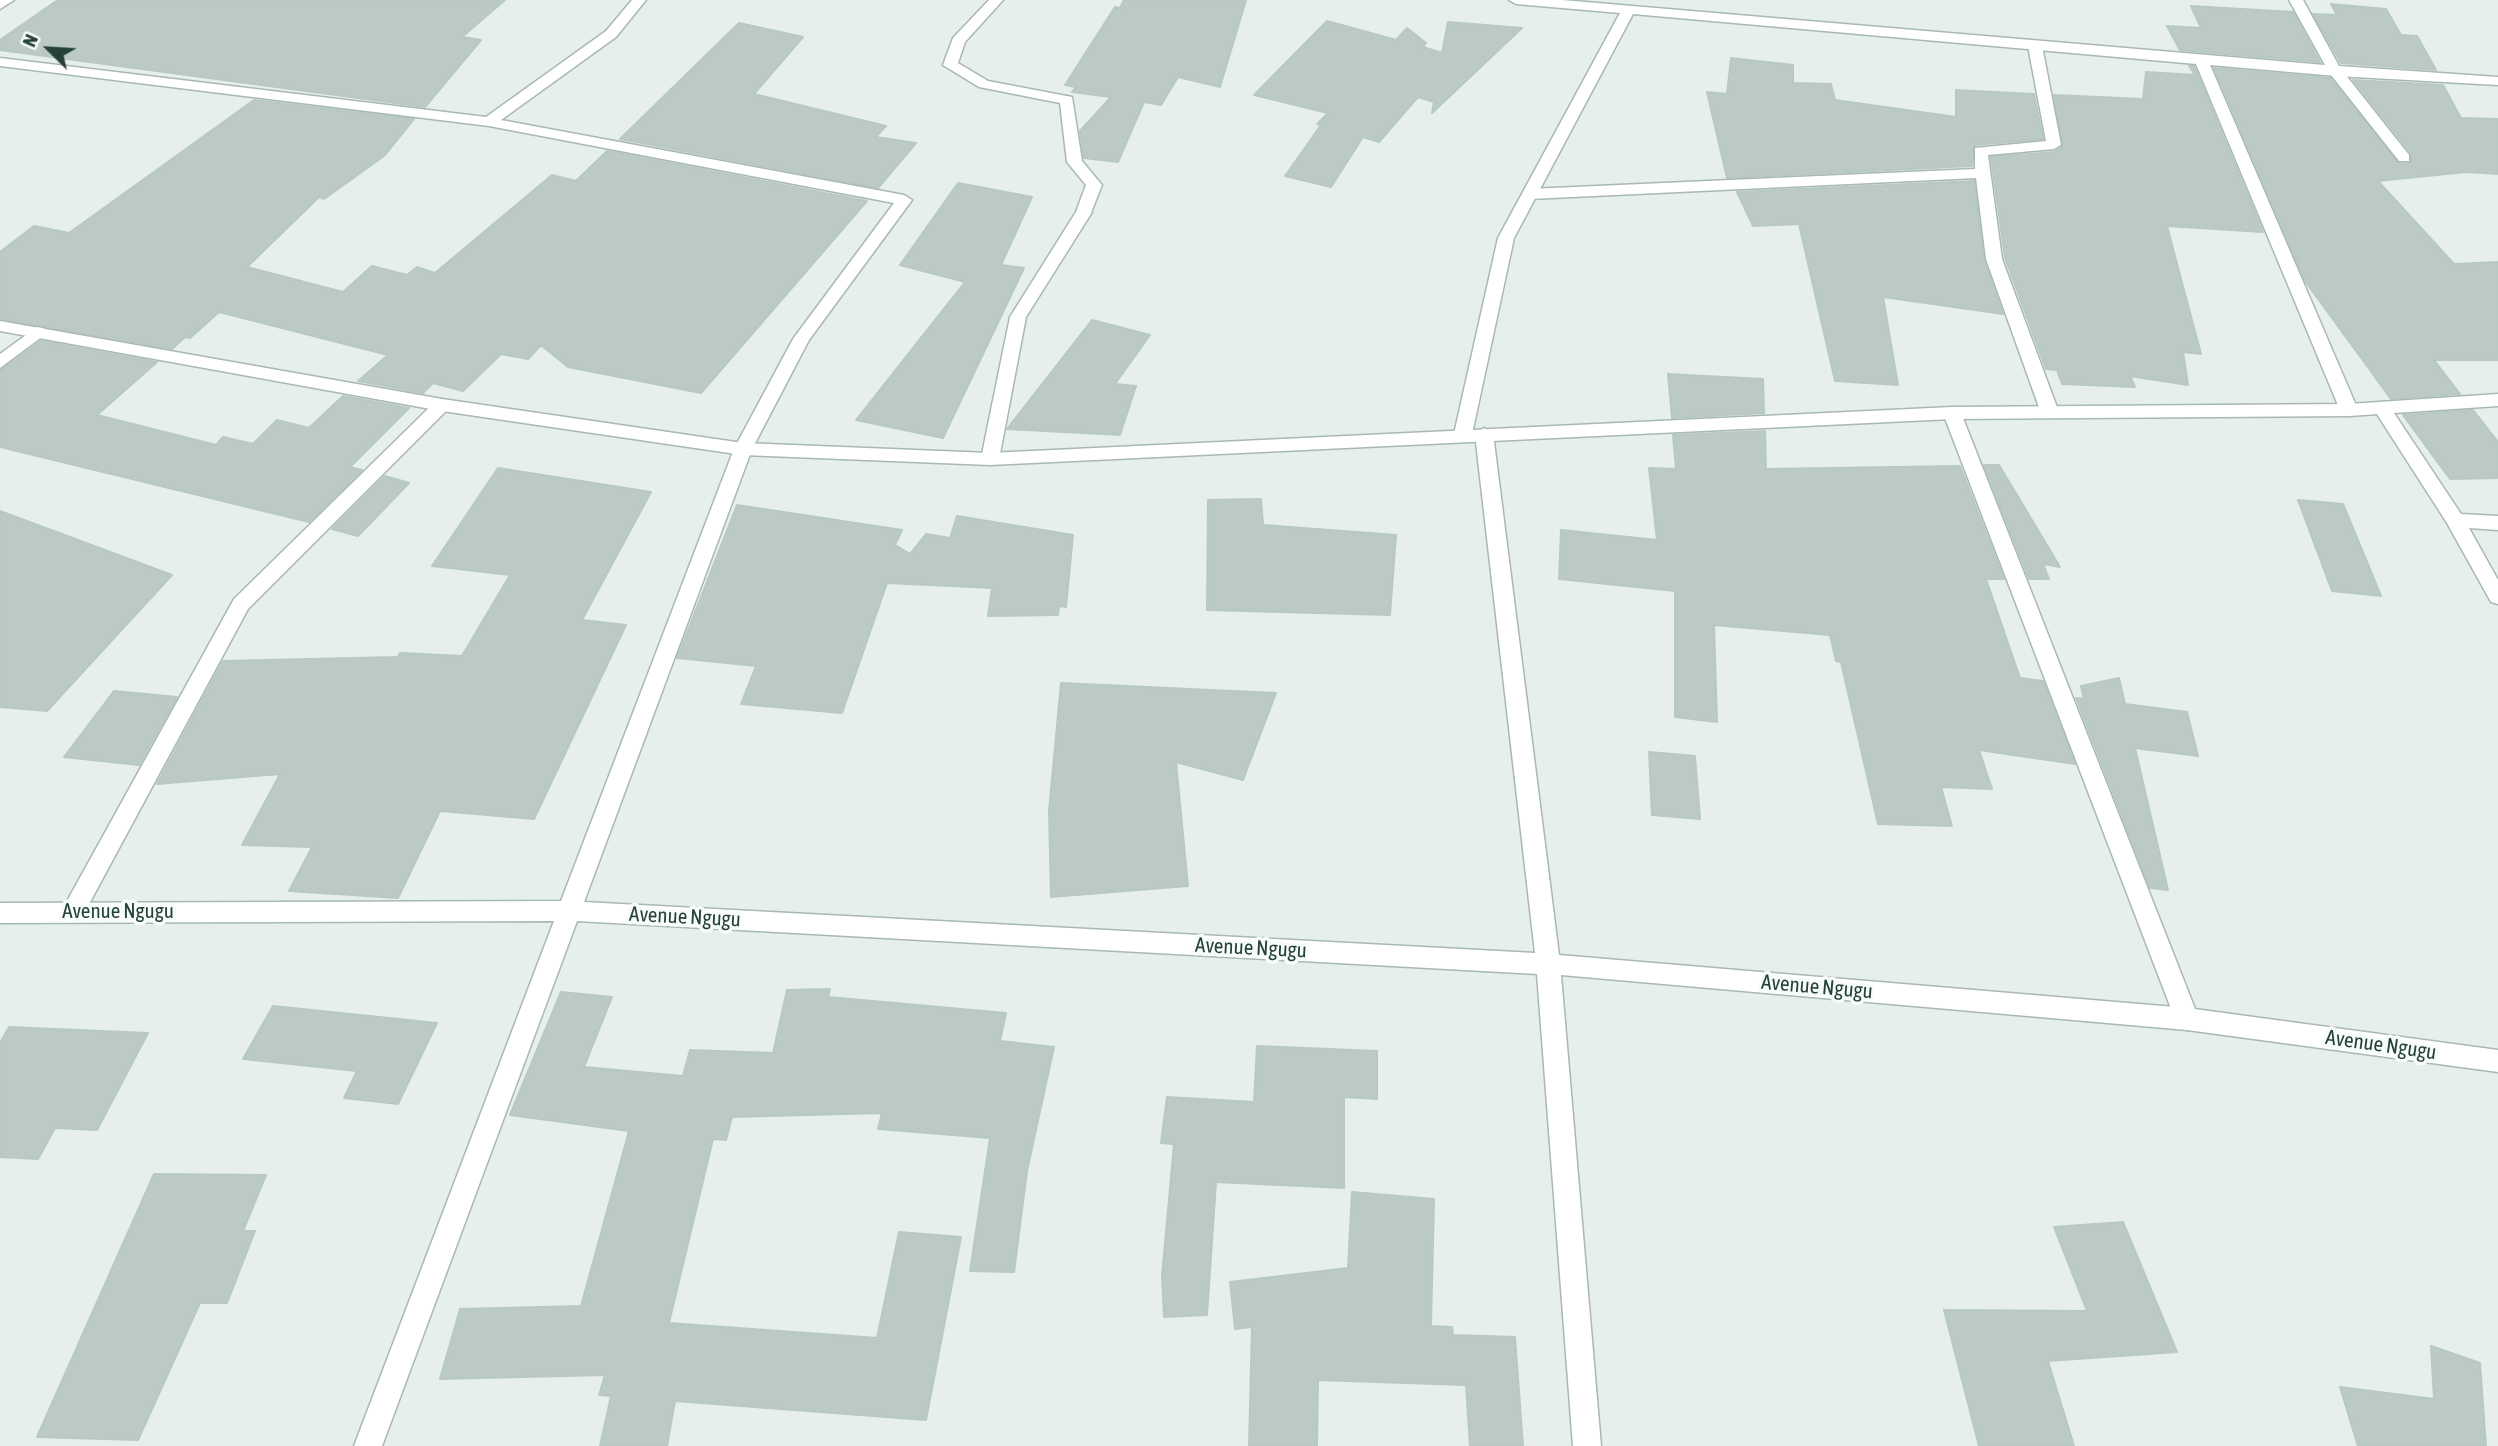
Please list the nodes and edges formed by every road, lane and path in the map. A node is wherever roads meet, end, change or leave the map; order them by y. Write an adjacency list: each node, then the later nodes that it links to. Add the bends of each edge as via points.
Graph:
1 (7, 0): 6 (street)
2 (639, 0): 13 (street, via 611,34)
3 (996, 0): 28 (street, via 958,41 950,65 984,84 1067,100 1075,162 1094,185 1084,212 1018,317)
4 (1516, 0): 7 (street)
5 (2296, 0): 11 (street)
6 (0, 5)
7 (1628, 10): 8 (street); 16 (street)
8 (2035, 46): 9 (street); 15 (street, via 2054,145 1980,151)
9 (2201, 60): 11 (street); 24 (street)
10 (0, 62): 13 (street)
11 (2336, 72): 12 (street); 14 (street)
12 (2498, 81)
13 (489, 122): 27 (street, via 904,200 801,339)
14 (2404, 158)
15 (1983, 173): 16 (street); 23 (street, via 1994,258)
16 (1530, 194): 26 (street, via 1506,238)
17 (0, 326): 18 (street)
18 (37, 331): 19 (street); 21 (street)
19 (0, 363)
20 (2498, 400): 22 (street)
21 (442, 405): 27 (street); 32 (street, via 241,604)
22 (2382, 408): 24 (street); 29 (street)
23 (2049, 410): 24 (street); 25 (street)
24 (2349, 410)
25 (1952, 413): 26 (street); 36 (street)
26 (1473, 434): 28 (street); 35 (street)
27 (743, 449): 28 (street); 33 (street)
28 (990, 459)
29 (2455, 520): 30 (street); 31 (street)
30 (2498, 523)
31 (2498, 597)
32 (74, 910): 33 (street, Avenue Ngugu); 34 (street, Avenue Ngugu)
33 (569, 911): 35 (street, Avenue Ngugu); 38 (street)
34 (0, 913)
35 (1548, 964): 36 (street, Avenue Ngugu); 39 (street)
36 (2187, 1019): 37 (street, Avenue Ngugu)
37 (2498, 1061)
38 (368, 1446)
39 (1587, 1446)

